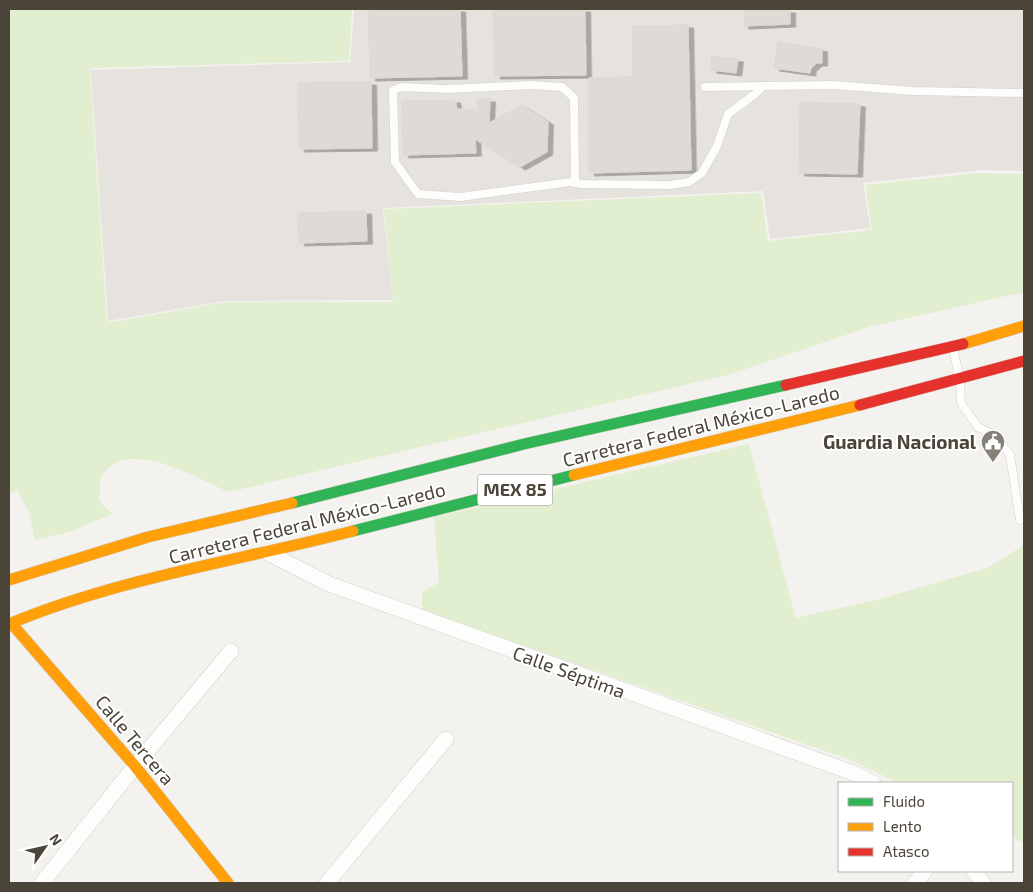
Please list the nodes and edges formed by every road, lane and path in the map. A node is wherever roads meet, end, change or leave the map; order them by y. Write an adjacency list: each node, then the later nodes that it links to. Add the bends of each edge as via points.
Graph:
1 (763, 86): 2 (lane); 3 (lane, via 833,85 913,91); 4 (lane, via 728,114 717,146 702,173 689,182 670,185)
2 (705, 87)
3 (1024, 93)
4 (575, 183): 4 (lane, via 460,197 418,194 395,162 393,90 402,87 562,87 574,98)
5 (1024, 326): 6 (main road, Carretera Federal México-Laredo / MEX 85)
6 (952, 347): 8 (lane); 11 (main road, Carretera Federal México-Laredo / MEX 85, via 524,444 148,537)
7 (1024, 361): 8 (main road, Carretera Federal México-Laredo / MEX 85)
8 (960, 379): 9 (lane, via 961,403 978,427 998,436 1010,455); 10 (main road, Carretera Federal México-Laredo / MEX 85)
9 (1020, 520)
10 (268, 553): 12 (main road, Carretera Federal México-Laredo / MEX 85, via 98,590); 16 (street, Calle Séptima, via 329,584)
11 (9, 580)
12 (10, 623): 15 (main road, Calle Tercera)
13 (231, 652): 15 (street)
14 (446, 739): 21 (street)
15 (135, 766): 19 (street); 20 (main road, Calle Tercera)
16 (871, 782)
17 (924, 872): 22 (street)
18 (975, 872): 23 (street)
19 (42, 883)
20 (228, 883)
21 (327, 883)
22 (915, 883)
23 (983, 883)

